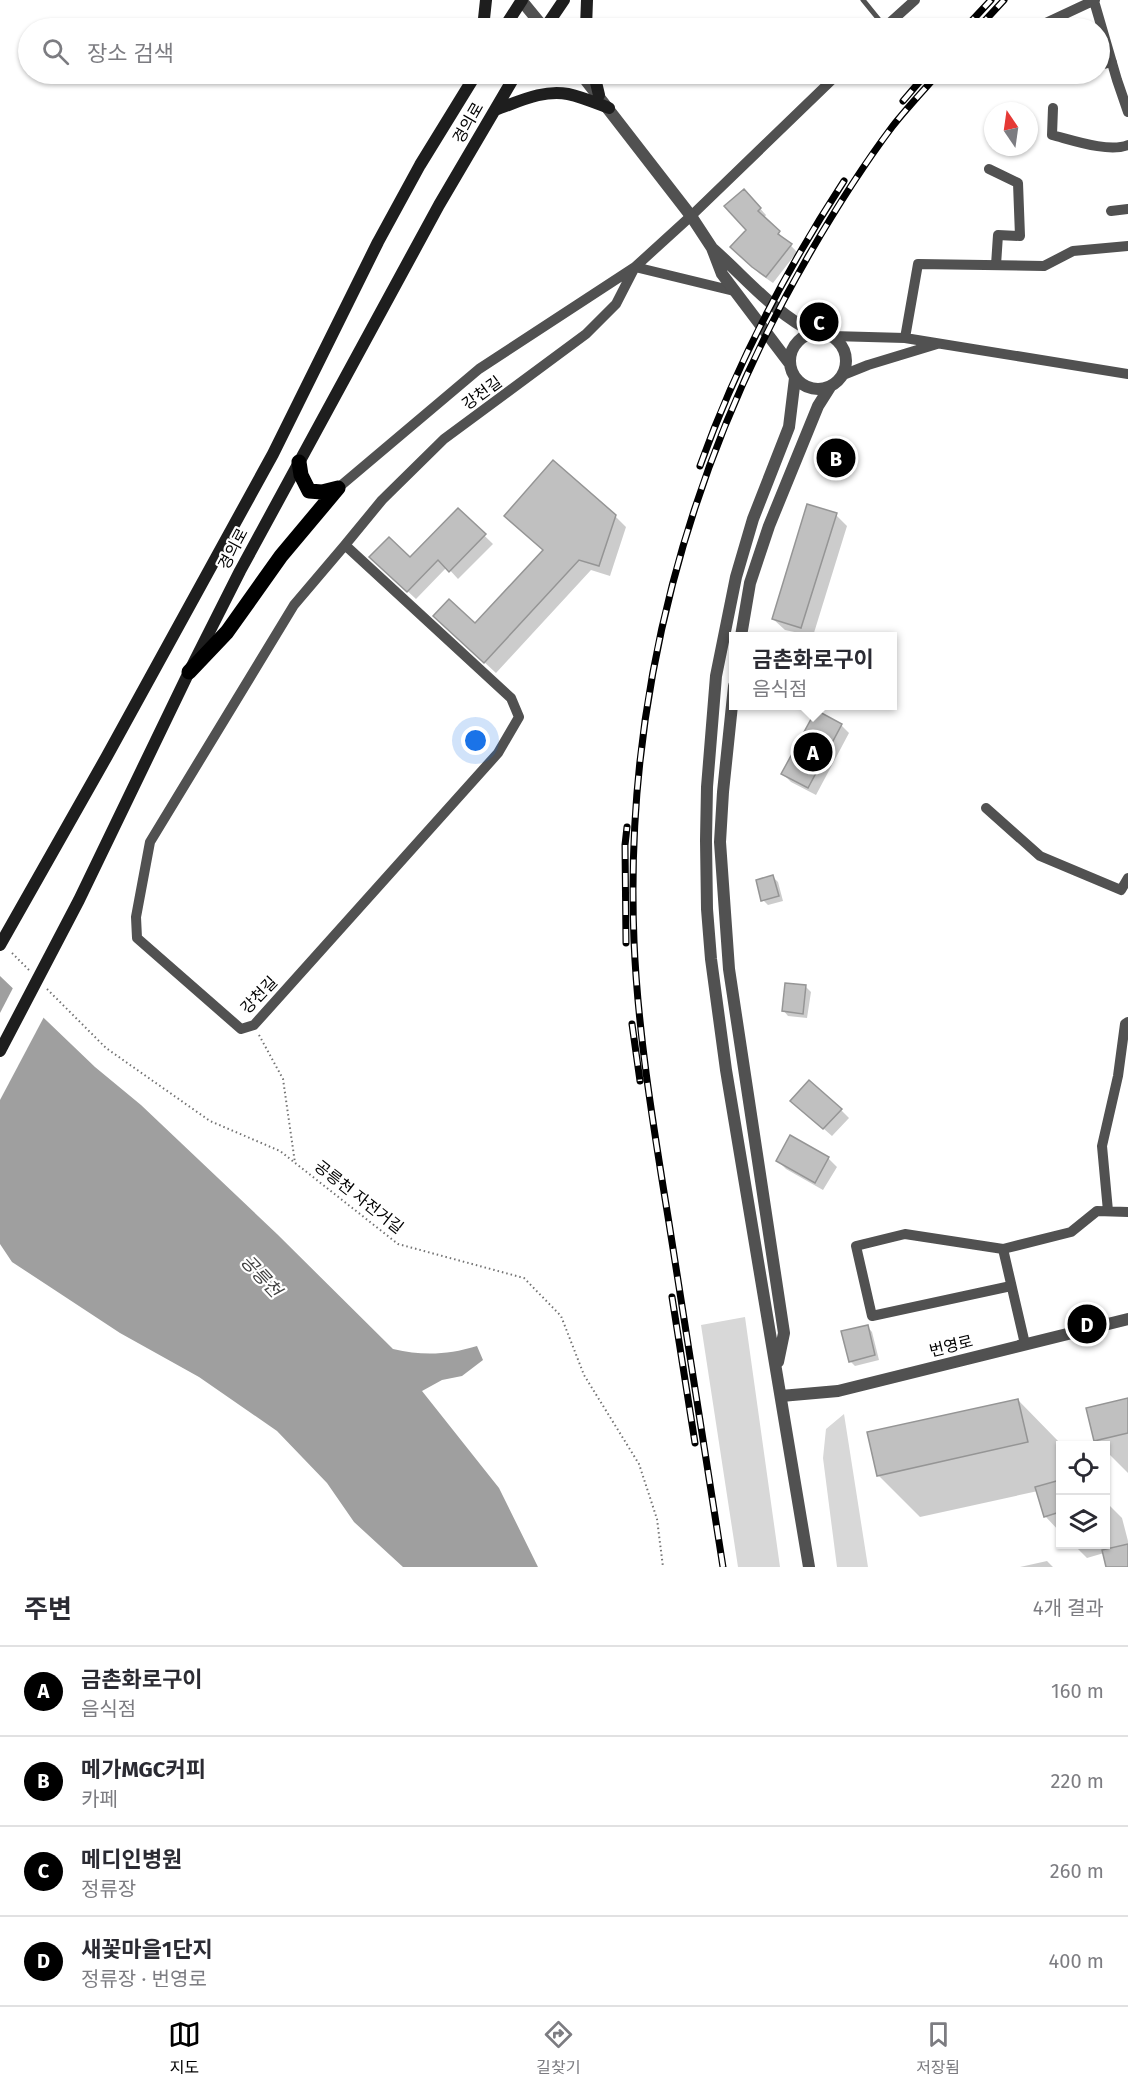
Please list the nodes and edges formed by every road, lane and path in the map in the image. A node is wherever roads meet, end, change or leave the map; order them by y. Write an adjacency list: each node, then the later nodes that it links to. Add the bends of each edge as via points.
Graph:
1 (486, 0): 8 (main road)
2 (522, 0): 9 (main road); 10 (street)
3 (564, 0): 11 (main road)
4 (587, 0): 12 (main road)
5 (863, 0): 13 (lane)
6 (915, 0): 14 (street)
7 (1094, 0): 15 (street); 16 (street)
8 (484, 18)
9 (510, 18)
10 (537, 18)
11 (552, 18)
12 (586, 18)
13 (876, 18)
14 (895, 18)
15 (1056, 18)
16 (1099, 18)
17 (1110, 55): 18 (street)
18 (1112, 62): 28 (street)
19 (470, 84): 56 (main road, 경의로, via 383,232 273,454 29,894)
20 (510, 84): 27 (main road, 경의로)
21 (590, 84): 24 (street)
22 (596, 84): 24 (main road)
23 (828, 84): 33 (street)
24 (599, 95): 25 (street)
25 (609, 108): 27 (main road, via 568,94 552,93); 33 (street)
26 (1053, 108): 29 (street, via 1052,135 1120,148)
27 (495, 110): 48 (main road, 경의로)
28 (1128, 111)
29 (1128, 145)
30 (989, 169): 36 (street, via 1018,183 1020,236 998,235)
31 (1128, 209): 32 (street)
32 (1111, 211)
33 (691, 216): 35 (street); 37 (street)
34 (1128, 246): 36 (street, via 1073,251 1044,266)
35 (712, 248): 38 (street); 39 (street, via 782,313)
36 (996, 265): 41 (street, via 918,264)
37 (635, 267): 38 (street); 49 (street, via 479,369); 50 (street, 강천길, via 616,304 586,334 444,439 382,500)
38 (734, 291): 43 (street)
39 (815, 333): 40 (street); 43 (street, via 799,340)
40 (832, 336): 41 (street); 45 (street, via 844,349)
41 (905, 338): 42 (street)
42 (940, 343): 44 (street); 45 (street)
43 (790, 364): 46 (street)
44 (1128, 374)
45 (843, 375): 47 (street)
46 (795, 378): 47 (street, via 815,390); 69 (street, via 789,427 750,529 716,676 706,840 711,959 769,1337)
47 (830, 387): 51 (street, via 818,406 769,526 750,583)
48 (299, 462): 49 (main road, via 309,491); 52 (main road, 경의로)
49 (338, 488): 52 (main road, via 281,556 227,632)
50 (345, 545): 60 (street, 강천길, via 294,605 150,842 136,917 137,938 241,1029); 60 (street, 강천길, via 511,698 519,717 498,753)
51 (742, 632)
52 (189, 672): 61 (main road, 경의로, via 80,900)
53 (732, 710): 69 (street, via 720,842 729,969 784,1333)
54 (986, 808): 55 (street, via 1040,856 1121,890)
55 (1128, 878)
56 (4, 947): 57 (path)
57 (33, 974)
58 (41, 982): 62 (path, 공릉천 자전거길, via 106,1048 210,1121 280,1151)
59 (1128, 1022): 63 (street, via 1102,1146)
60 (254, 1025): 62 (path, via 283,1079)
61 (0, 1051)
62 (295, 1163): 71 (path, 공릉천 자전거길, via 398,1244 524,1278 561,1316 584,1375 639,1464 657,1519)
63 (1108, 1211): 64 (street); 65 (street, via 1097,1211 1071,1232)
64 (1128, 1212)
65 (1004, 1248): 66 (street); 66 (street, via 905,1234 856,1246 872,1316)
66 (1011, 1286): 68 (street)
67 (1128, 1319): 68 (street, 번영로)
68 (1025, 1344): 70 (street, 번영로, via 838,1390)
69 (777, 1366): 70 (street)
70 (781, 1396): 72 (street)
71 (663, 1567)
72 (809, 1567)

